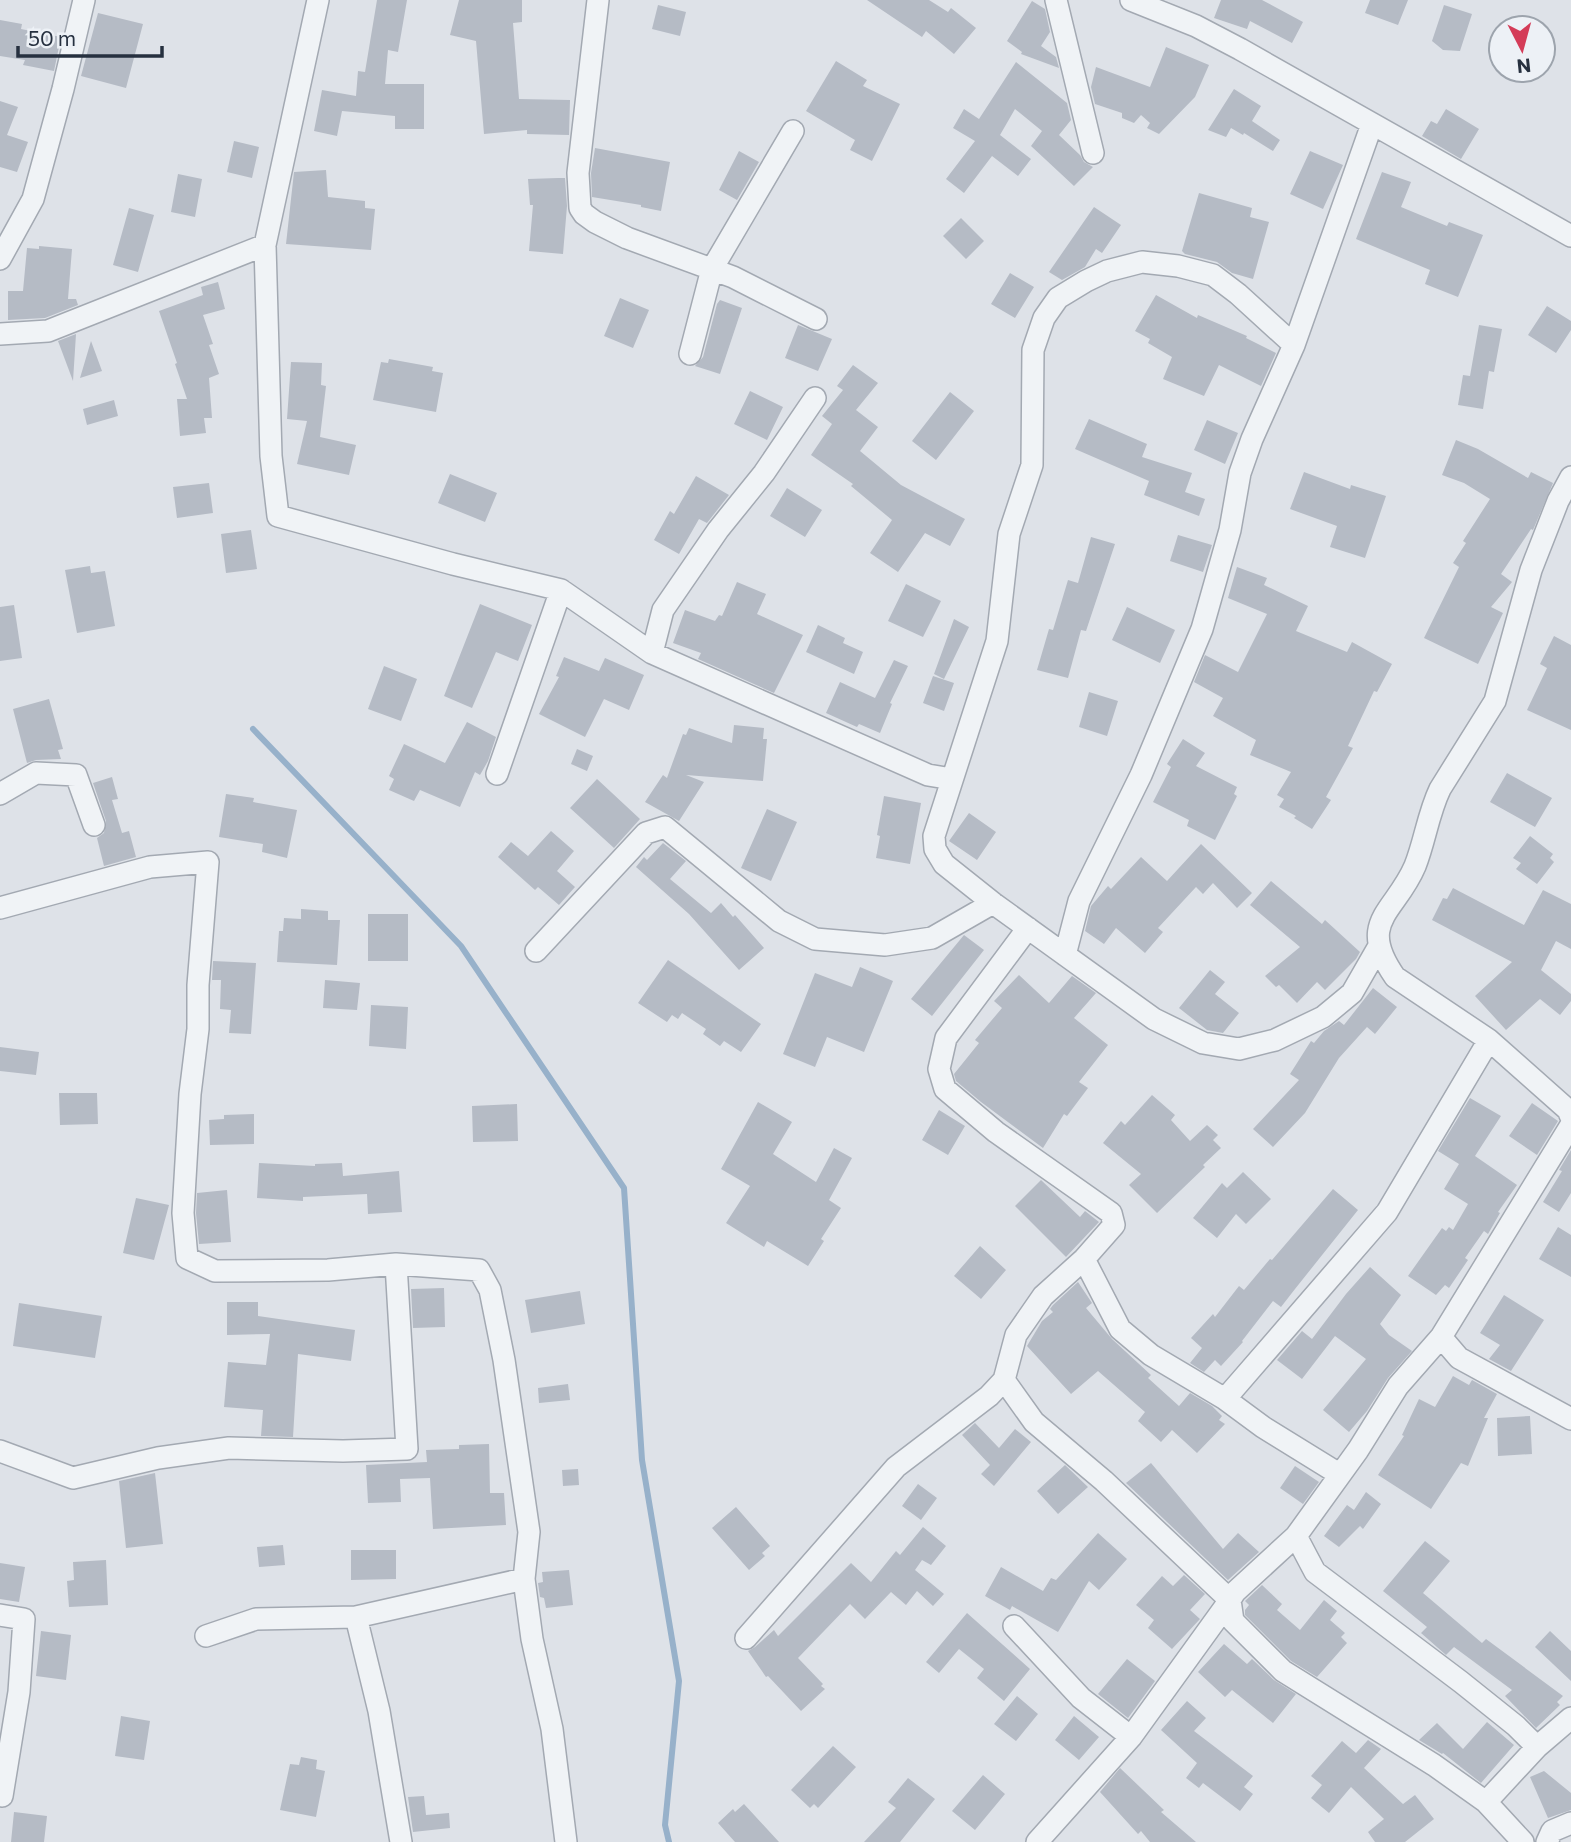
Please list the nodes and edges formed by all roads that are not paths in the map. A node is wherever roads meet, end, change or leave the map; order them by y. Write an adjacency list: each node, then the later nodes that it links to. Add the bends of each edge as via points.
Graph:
1 (84, 0): 11 (street, via 33,199)
2 (318, 0): 10 (street)
3 (598, 0): 12 (street, via 578,173 580,208 595,222 627,238)
4 (1056, 0): 8 (street)
5 (1131, 0): 6 (street, via 1196,26)
6 (1372, 124): 9 (street); 15 (street)
7 (793, 131): 12 (street)
8 (1093, 153)
9 (1571, 236)
10 (265, 245): 14 (street, via 48,331); 19 (street, via 271,456 278,516)
11 (0, 259)
12 (712, 269): 13 (street); 16 (street)
13 (816, 319)
14 (0, 334)
15 (1294, 345): 22 (street, via 1213,275 1178,266 1142,262 1107,271 1058,298 1044,318 1033,350 1032,465 1009,534 997,641); 30 (street, via 1240,473 1230,530 1202,629 1141,775 1079,901)
16 (690, 354)
17 (816, 398): 20 (street, via 663,610)
18 (1571, 477): 28 (street, via 1531,570 1495,701 1433,803 1412,873 1378,931)
19 (561, 590): 20 (street); 21 (street)
20 (652, 653): 22 (street, via 928,775)
21 (497, 774)
22 (952, 779): 25 (street, via 934,836 935,849 944,864)
23 (0, 794): 24 (street, via 36,773 76,775)
24 (94, 825)
25 (993, 904): 27 (street); 29 (street, via 932,938 885,945 815,939 779,921 665,827 646,833)
26 (0, 908): 34 (street, via 150,867 208,862 183,1213 187,1258 215,1271)
27 (1028, 928): 30 (street); 33 (street, via 946,1038 939,1069 945,1089 996,1132 1111,1213 1114,1225)
28 (1379, 946): 30 (street, via 1352,993 1323,1017 1275,1040 1239,1049 1203,1043 1154,1019); 31 (street, via 1395,977)
29 (537, 951)
30 (1065, 955)
31 (1489, 1040): 32 (street); 37 (street, via 1387,1212)
32 (1570, 1116): 35 (street)
33 (1084, 1259): 36 (street, via 1042,1296 1016,1335); 37 (street, via 1120,1329 1151,1355)
34 (396, 1264): 39 (street, via 407,1449 229,1448 158,1458 73,1479); 42 (street, via 479,1270 490,1290 529,1532)
35 (1441, 1337): 38 (street, via 1459,1358); 40 (street, via 1398,1386)
36 (1004, 1380): 43 (street, via 1034,1422); 48 (street, via 896,1467)
37 (1225, 1399): 40 (street)
38 (1571, 1419)
39 (0, 1451)
40 (1339, 1474): 41 (street)
41 (1296, 1536): 43 (street); 51 (street, via 1315,1572 1461,1682)
42 (524, 1579): 45 (street); 56 (street, via 552,1729)
43 (1230, 1600): 50 (street); 53 (street, via 1233,1621 1283,1671)
44 (0, 1615): 52 (street, via 24,1619 19,1692)
45 (356, 1617): 47 (street, via 256,1619); 55 (street, via 379,1711)
46 (1014, 1626): 50 (street, via 1081,1698)
47 (206, 1636)
48 (746, 1638)
49 (1571, 1718): 51 (street)
50 (1131, 1737): 57 (street)
51 (1536, 1747): 53 (street)
52 (2, 1796)
53 (1486, 1802): 58 (street)
54 (1571, 1824): 59 (street, via 1552,1831)
55 (401, 1842)
56 (566, 1842)
57 (1037, 1842)
58 (1523, 1842)
59 (1547, 1842)

